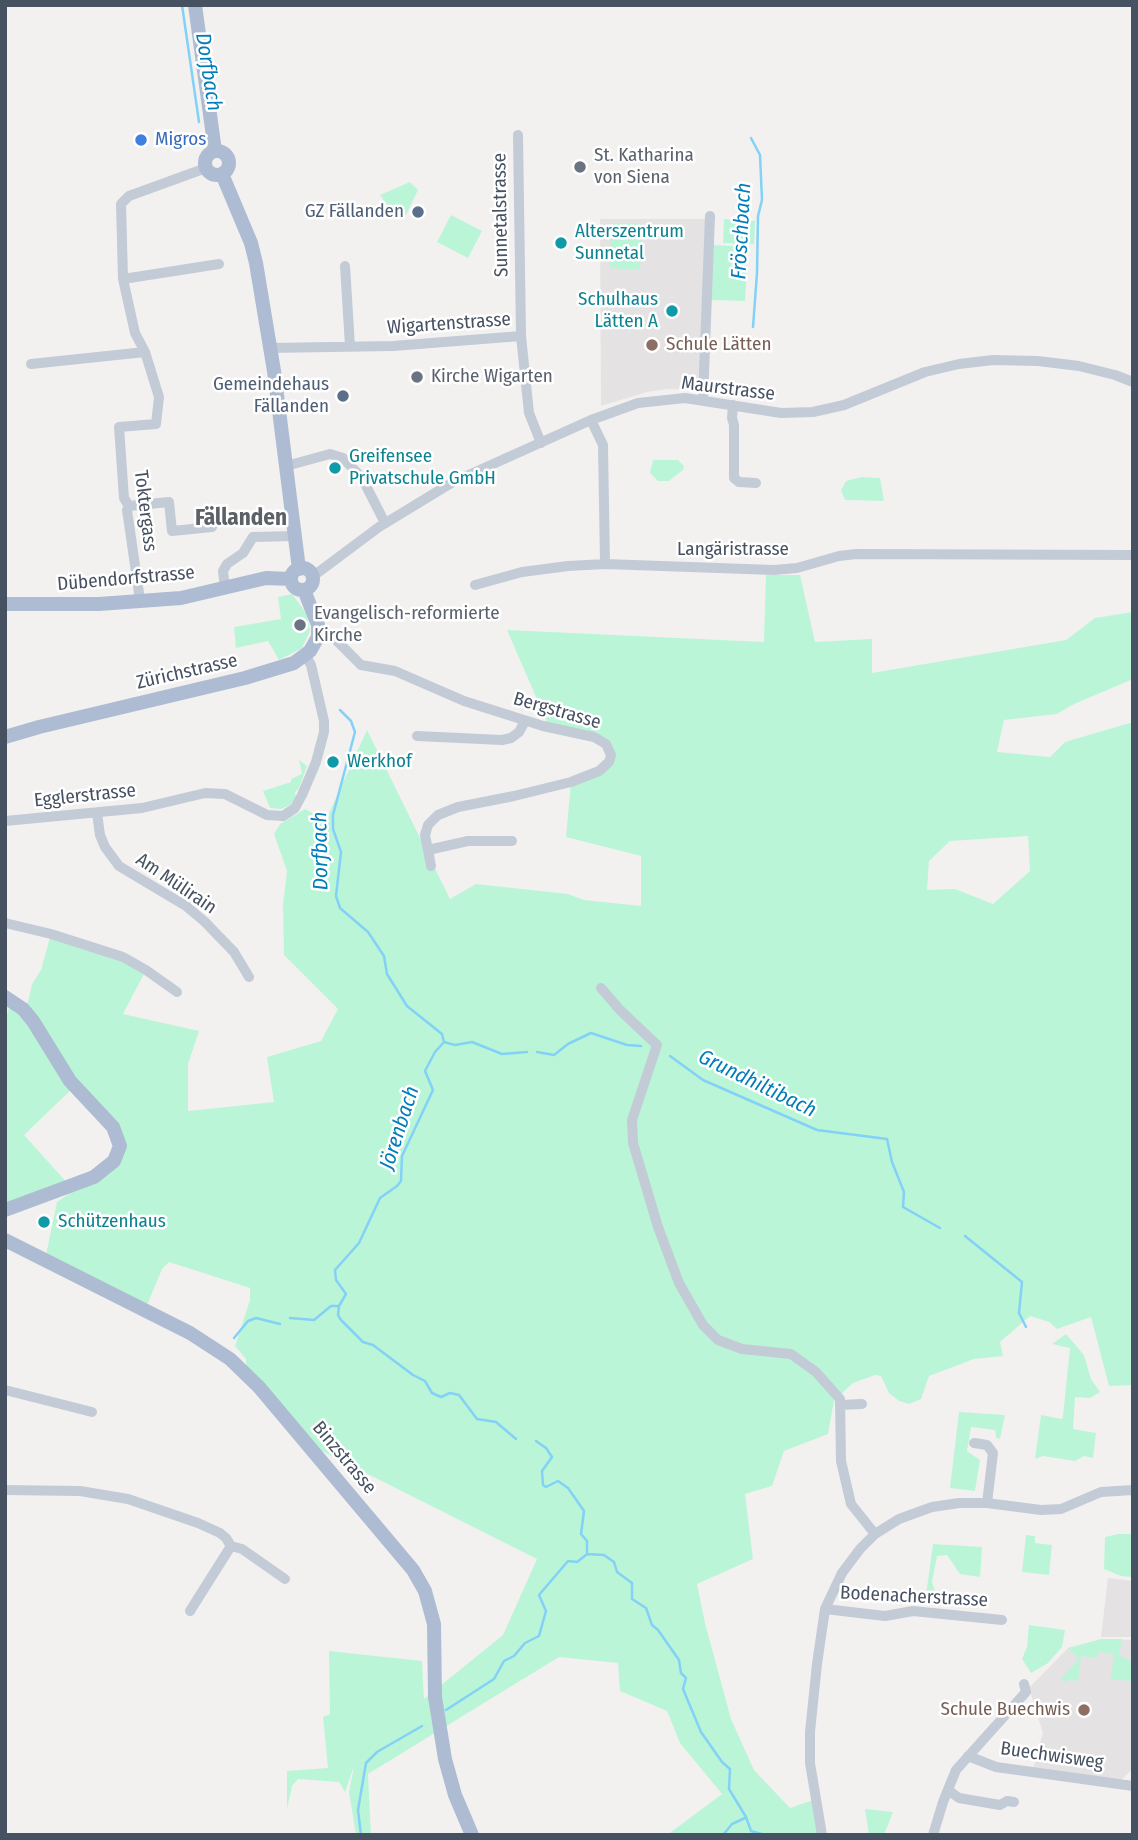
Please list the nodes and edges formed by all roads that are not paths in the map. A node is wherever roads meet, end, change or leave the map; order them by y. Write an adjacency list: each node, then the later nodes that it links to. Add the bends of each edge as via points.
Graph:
1 (195, 5): 3 (main road)
2 (518, 135): 10 (street, Sunnetalstrasse)
3 (215, 151): 4 (main road, via 208,156); 5 (main road, via 229,160 229,168)
4 (206, 168): 5 (main road); 9 (street, via 130,196 121,204)
5 (222, 174): 12 (main road, via 255,255)
6 (710, 216): 16 (street)
7 (219, 264): 9 (street)
8 (345, 266): 11 (street)
9 (122, 279): 13 (street, via 135,333)
10 (522, 336): 11 (street, Wigartenstrasse); 19 (street, Wigartenstrasse, via 529,413)
11 (349, 346): 12 (street, Wigartenstrasse)
12 (269, 348): 20 (main road)
13 (145, 352): 14 (street); 22 (street, Toktergass, via 159,397 156,424 119,427 124,498)
14 (31, 365)
15 (1133, 382): 17 (street, Maurstrasse, via 1079,366 993,360 925,372 844,405 813,412 781,413)
16 (703, 400): 17 (street, Maurstrasse); 18 (street, Maurstrasse, via 638,403)
17 (733, 405): 21 (street, via 734,478)
18 (591, 420): 19 (street, Maurstrasse); 27 (street, via 603,445)
19 (541, 443): 23 (street, Maurstrasse, via 453,482)
20 (286, 466): 23 (street, via 330,454 343,458 362,478); 25 (main road)
21 (756, 483)
22 (129, 506): 24 (street, via 169,502 172,531); 32 (street, Toktergass)
23 (385, 523): 29 (street, Maurstrasse)
24 (212, 527)
25 (296, 536): 28 (main road); 31 (street, via 253,537 243,554 223,571)
26 (1133, 555): 27 (street, Langäristrasse, via 856,554 774,570)
27 (605, 564): 30 (street, Langäristrasse, via 544,568)
28 (295, 574): 29 (main road, via 296,588); 31 (main road, Dübendorfstrasse)
29 (308, 583): 34 (main road)
30 (475, 585)
31 (225, 587): 32 (main road, Dübendorfstrasse, via 181,598)
32 (140, 600): 33 (main road, Dübendorfstrasse)
33 (5, 604)
34 (317, 636): 35 (main road); 36 (street, Bergstrasse, via 332,638 361,665 396,671)
35 (306, 656): 38 (main road, Zürichstrasse, via 270,672); 39 (street, Egglerstrasse, via 324,732 295,808 284,816 267,815 234,797 215,793)
36 (524, 721): 37 (street, via 519,732 502,740); 42 (street, Bergstrasse, via 601,740 609,749 609,762 571,782 458,807 438,816 425,835)
37 (417, 736)
38 (5, 737)
39 (97, 813): 40 (street, Egglerstrasse); 45 (street, Am Mülirain, via 100,835 119,866 205,922 234,952)
40 (5, 821)
41 (512, 841): 42 (street, via 468,841)
42 (428, 850): 43 (street)
43 (431, 866)
44 (5, 923): 47 (street, via 123,957)
45 (249, 977)
46 (601, 988): 52 (street, via 657,1045 632,1120 633,1143 679,1283 703,1325 718,1340 742,1349 791,1354 816,1372)
47 (177, 992)
48 (5, 998): 49 (main road, via 33,1021 71,1081 113,1127 120,1146 114,1161 94,1177)
49 (5, 1210)
50 (5, 1240): 70 (main road, Binzstrasse, via 196,1336 230,1359 259,1387 413,1570 425,1591 434,1624 435,1697 445,1759)
51 (5, 1390): 54 (street)
52 (840, 1402): 53 (street); 59 (street, via 841,1461 851,1504)
53 (862, 1404)
54 (92, 1412)
55 (974, 1443): 58 (street, via 987,1445 993,1453)
56 (5, 1490): 60 (street, via 80,1491 128,1499 220,1533)
57 (1133, 1490): 58 (street, Bodenacherstrasse, via 1101,1492 1061,1509)
58 (987, 1503): 59 (street, Bodenacherstrasse, via 932,1507)
59 (875, 1534): 62 (street, Bodenacherstrasse, via 848,1564)
60 (231, 1546): 61 (street); 63 (street)
61 (285, 1579)
62 (825, 1609): 64 (street, Bodenacherstrasse); 71 (street, Bodenacherstrasse, via 810,1732 810,1763)
63 (190, 1611)
64 (1002, 1620)
65 (1024, 1684): 66 (street, via 1026,1692)
66 (968, 1756): 67 (street, Buechwisweg, via 996,1767); 68 (street)
67 (1133, 1786)
68 (948, 1790): 69 (street, via 959,1798 1000,1805); 72 (street)
69 (1014, 1802)
70 (472, 1835)
71 (822, 1835)
72 (933, 1835)

